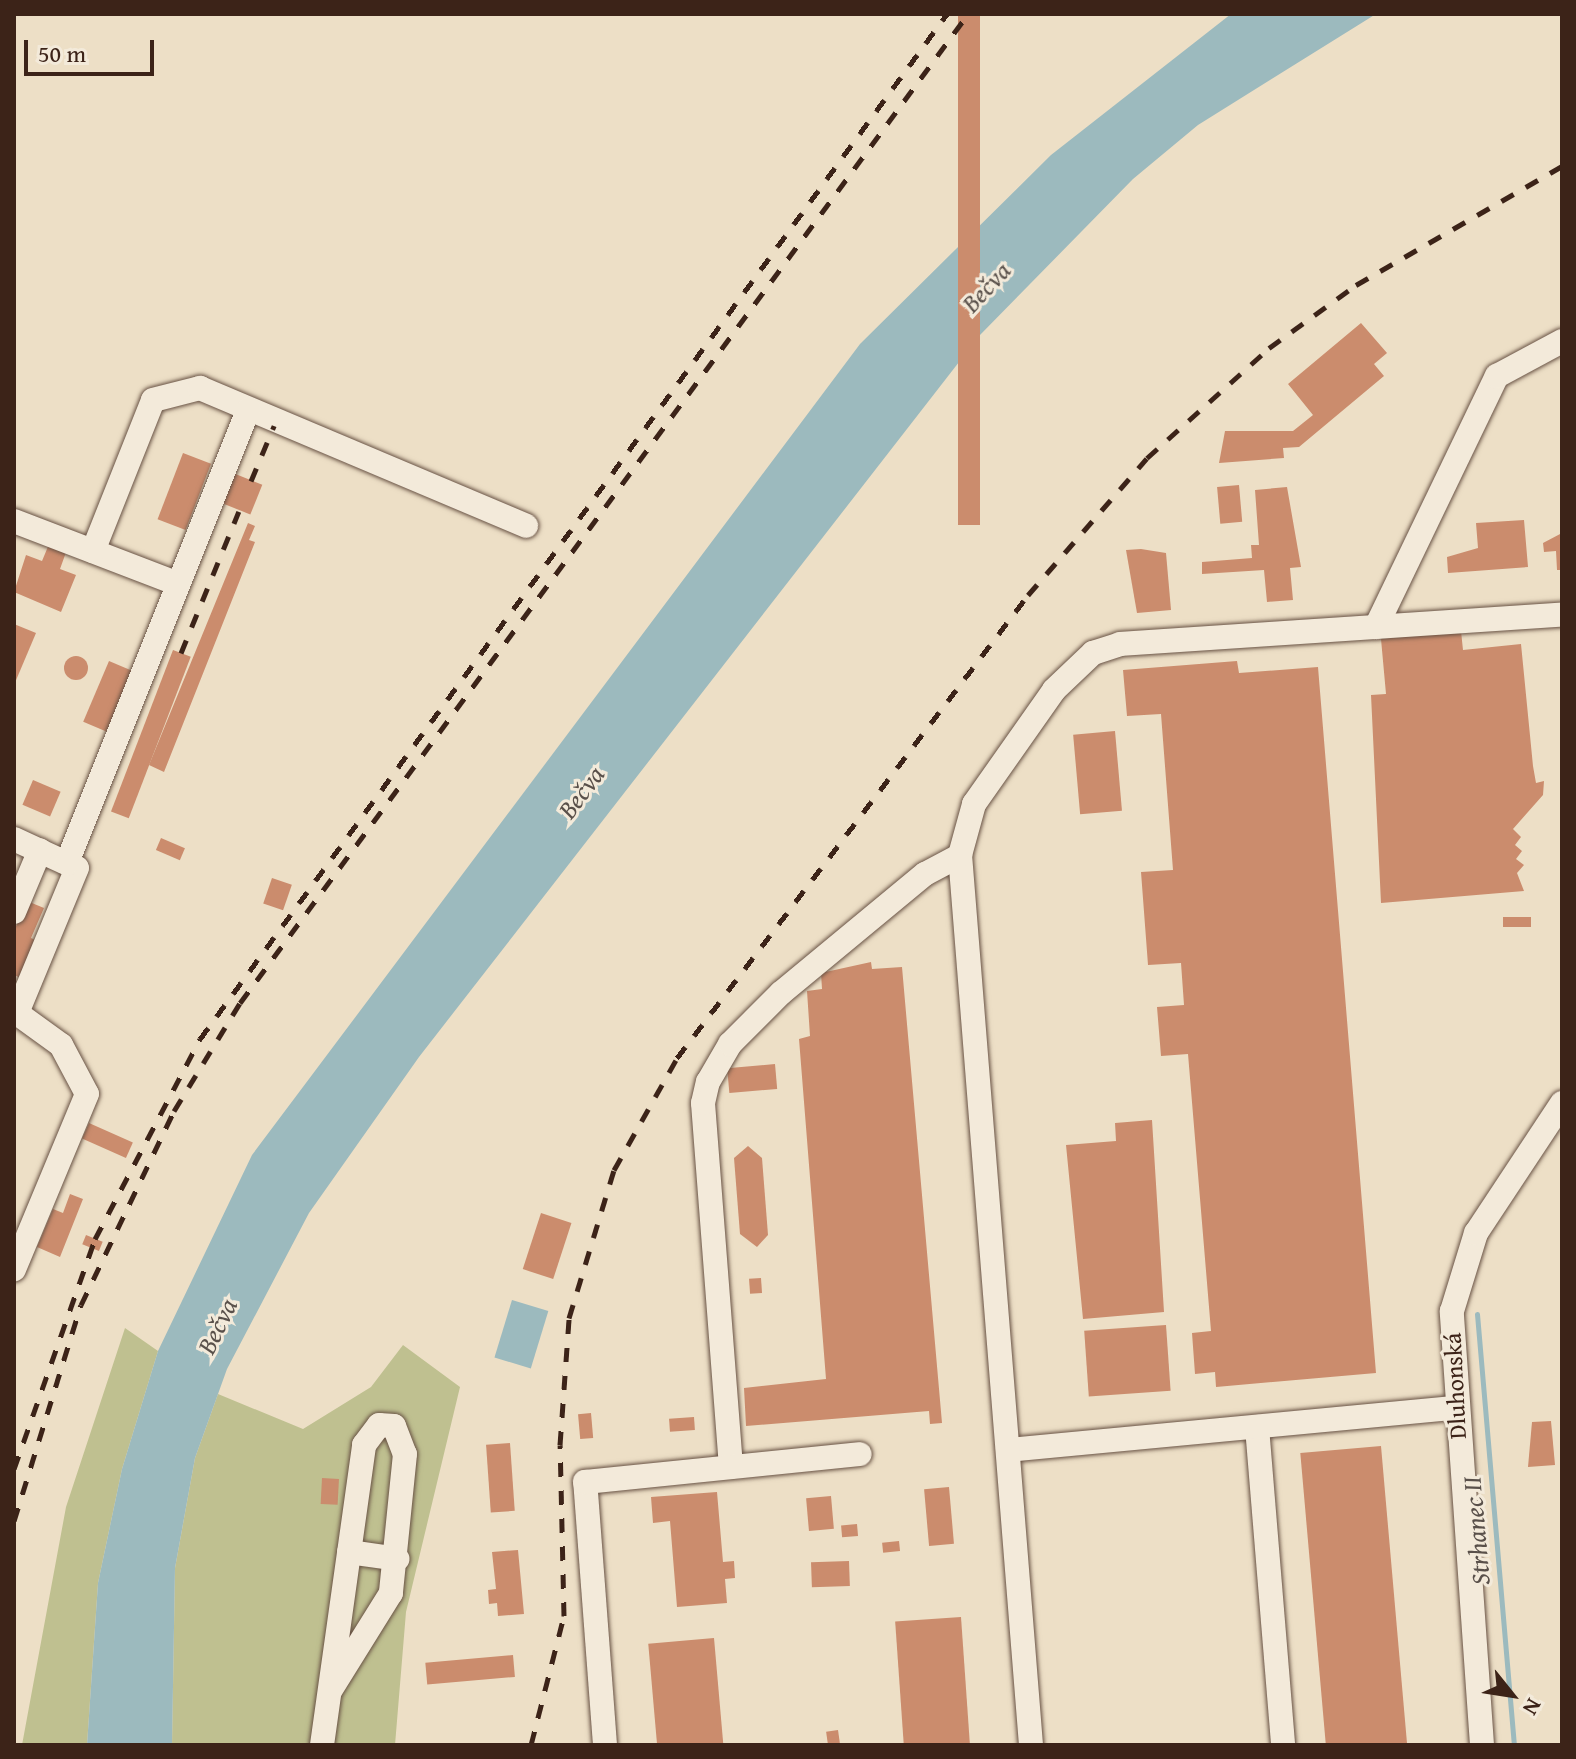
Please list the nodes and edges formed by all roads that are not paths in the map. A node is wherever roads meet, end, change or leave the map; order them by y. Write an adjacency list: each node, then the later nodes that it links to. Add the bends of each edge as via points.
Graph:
1 (1562, 341): 8 (street, via 1497,376)
2 (249, 409): 4 (street); 5 (street, via 200,388 153,400); 6 (street)
3 (14, 521): 5 (street)
4 (526, 526)
5 (93, 551): 6 (street)
6 (178, 584): 12 (street)
7 (1562, 615): 8 (street)
8 (1376, 627): 11 (street, via 1120,644 1093,653 1001,758 974,804)
9 (14, 839): 10 (street)
10 (40, 850): 12 (street); 13 (street)
11 (960, 855): 19 (street); 21 (street, via 925,874 781,993 730,1044 708,1082 703,1103)
12 (67, 863): 14 (street, via 77,868)
13 (14, 912)
14 (16, 1012): 16 (street, via 61,1045 87,1094)
15 (1562, 1103): 17 (street, Dluhonská, via 1487,1213 1459,1274 1452,1321)
16 (14, 1269)
17 (1455, 1408): 18 (street); 29 (street, Dluhonská)
18 (1257, 1427): 19 (street); 28 (street)
19 (1008, 1450): 27 (street)
20 (860, 1454): 21 (street)
21 (731, 1467): 26 (street, via 585,1482)
22 (349, 1552): 23 (street); 23 (street, via 364,1445 387,1425 404,1439); 24 (street)
23 (398, 1559): 24 (street, via 385,1609)
24 (330, 1691): 25 (street)
25 (322, 1745)
26 (605, 1745)
27 (1031, 1745)
28 (1283, 1745)
29 (1482, 1745)

